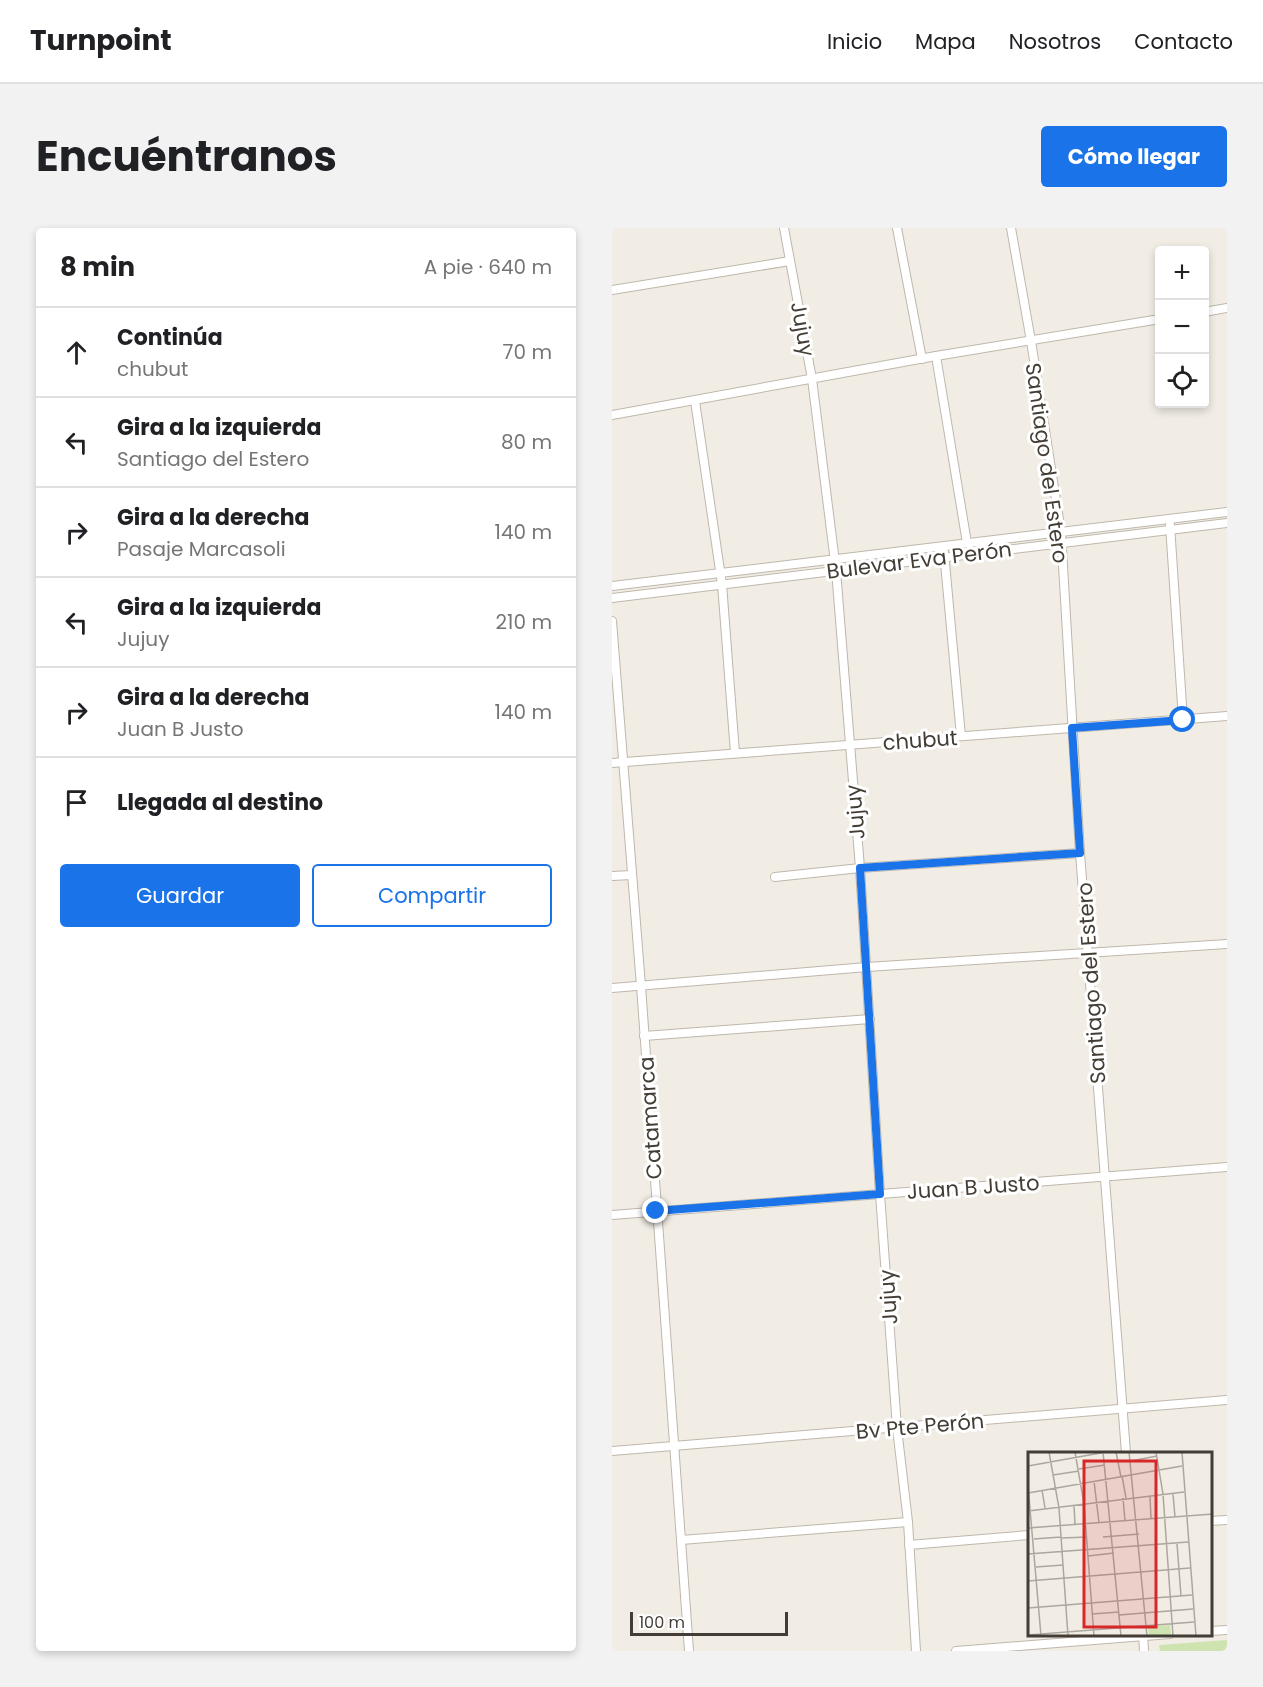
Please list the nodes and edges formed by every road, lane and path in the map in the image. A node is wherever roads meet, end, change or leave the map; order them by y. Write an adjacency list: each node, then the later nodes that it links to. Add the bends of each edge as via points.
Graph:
1 (784, 228): 4 (street, Jujuy)
2 (897, 228): 11 (street)
3 (1011, 228): 9 (street, Santiago del Estero)
4 (790, 261): 5 (street); 12 (street, Jujuy)
5 (612, 290)
6 (1227, 308): 7 (street)
7 (1209, 311)
8 (1155, 320): 9 (street)
9 (1031, 341): 10 (street); 19 (street, Santiago del Estero)
10 (936, 356): 11 (street); 20 (street)
11 (922, 359): 12 (street)
12 (812, 379): 13 (street); 24 (street, Jujuy)
13 (695, 400): 14 (street); 26 (street)
14 (612, 415)
15 (1227, 512): 16 (street, Bulevar Eva Perón)
16 (1170, 518): 18 (street); 19 (street, Bulevar Eva Perón)
17 (1227, 523): 18 (street, Bulevar Eva Perón)
18 (1171, 530): 21 (street, Bulevar Eva Perón); 32 (street)
19 (1061, 532): 20 (street, Bulevar Eva Perón); 21 (street, Santiago del Estero)
20 (967, 543): 22 (street, Bulevar Eva Perón)
21 (1060, 543): 23 (street, Bulevar Eva Perón); 33 (street, Santiago del Estero)
22 (944, 546): 23 (street); 24 (street, Bulevar Eva Perón)
23 (945, 557): 25 (street, Bulevar Eva Perón); 34 (street)
24 (835, 559): 25 (street, Jujuy); 26 (street, Bulevar Eva Perón)
25 (836, 570): 27 (street, Bulevar Eva Perón); 35 (street, Jujuy)
26 (721, 573): 27 (street); 28 (street, Bulevar Eva Perón)
27 (722, 584): 29 (street, Bulevar Eva Perón); 36 (street)
28 (612, 586)
29 (612, 598)
30 (612, 621): 37 (street, Catamarca)
31 (1227, 716): 32 (street, chubut)
32 (1183, 720): 33 (street, chubut)
33 (1072, 728): 34 (street, chubut); 39 (street, Santiago del Estero)
34 (961, 736): 35 (street, chubut)
35 (849, 745): 36 (street, chubut); 40 (street, Jujuy)
36 (735, 753): 37 (street, chubut)
37 (623, 762): 38 (street, chubut); 41 (street, Catamarca)
38 (612, 763)
39 (1080, 853): 40 (street); 45 (street, Santiago del Estero)
40 (860, 868): 43 (street); 46 (street, Jujuy)
41 (632, 875): 42 (street); 47 (street, Catamarca)
42 (612, 876)
43 (775, 877)
44 (1227, 944): 45 (street)
45 (1089, 954): 46 (street); 52 (street, Santiago del Estero)
46 (867, 967): 47 (street); 49 (street, Jujuy)
47 (641, 986): 48 (street); 50 (street, Catamarca)
48 (612, 988)
49 (870, 1018): 50 (street); 53 (street, Jujuy)
50 (644, 1036): 54 (street, Catamarca)
51 (1227, 1167): 52 (street, Juan B Justo)
52 (1105, 1176): 53 (street, Juan B Justo); 57 (street, Santiago del Estero)
53 (880, 1194): 54 (street, Juan B Justo); 58 (street, Jujuy)
54 (656, 1211): 55 (street, Juan B Justo); 59 (street, Catamarca)
55 (612, 1215)
56 (1227, 1400): 57 (street, Bv Pte Perón)
57 (1122, 1409): 58 (street, Bv Pte Perón); 61 (street, Santiago del Estero)
58 (897, 1428): 59 (street, Bv Pte Perón); 64 (street, Jujuy)
59 (674, 1446): 60 (street, Bv Pte Perón); 66 (street, Catamarca)
60 (612, 1451)
61 (1126, 1452)
62 (1227, 1520): 63 (street)
63 (1212, 1521)
64 (908, 1522): 66 (street); 67 (street, Jujuy)
65 (1028, 1535): 67 (street)
66 (681, 1540): 72 (street, Catamarca)
67 (909, 1545): 73 (street, Jujuy)
68 (1227, 1630): 69 (street)
69 (1212, 1631)
70 (1131, 1636): 74 (street)
71 (1143, 1636): 75 (street)
72 (689, 1651)
73 (916, 1651)
74 (956, 1651)
75 (1144, 1651)

